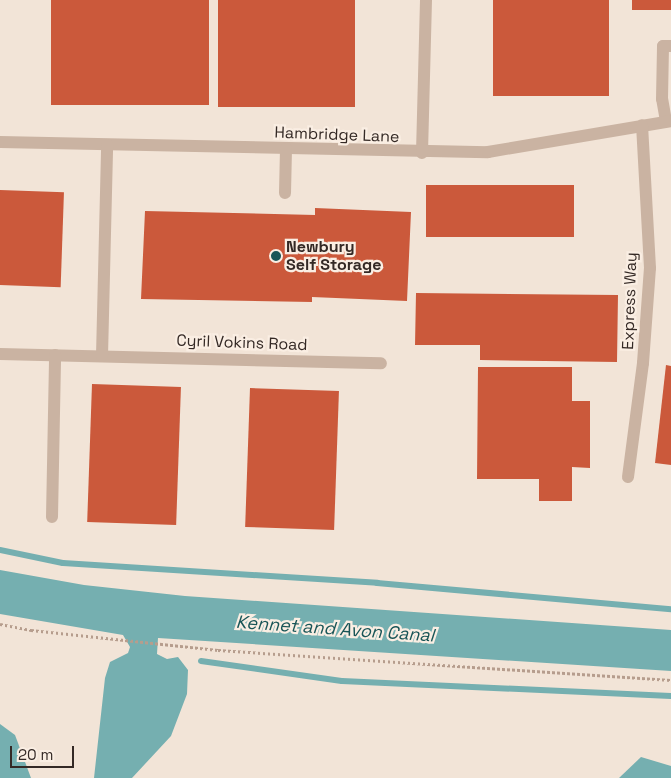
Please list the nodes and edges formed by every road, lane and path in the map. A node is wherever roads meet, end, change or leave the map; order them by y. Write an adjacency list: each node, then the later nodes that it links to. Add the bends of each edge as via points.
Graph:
1 (426, 0): 8 (street)
2 (671, 46): 3 (street, via 664,46 662,99)
3 (668, 121): 4 (street, Hambridge Lane)
4 (642, 126): 8 (street, Hambridge Lane, via 488,152); 14 (street, Express Way, via 650,268 644,363)
5 (0, 142): 6 (street, Hambridge Lane)
6 (107, 145): 7 (street, Hambridge Lane); 12 (street)
7 (286, 149): 8 (street, Hambridge Lane); 9 (street)
8 (422, 153)
9 (285, 193)
10 (0, 354): 11 (street, Cyril Vokins Road)
11 (55, 355): 12 (street, Cyril Vokins Road); 15 (street)
12 (102, 356): 13 (street, Cyril Vokins Road)
13 (381, 364)
14 (628, 477)
15 (52, 517)
16 (0, 624): 17 (path, via 194,646)
17 (671, 680)

